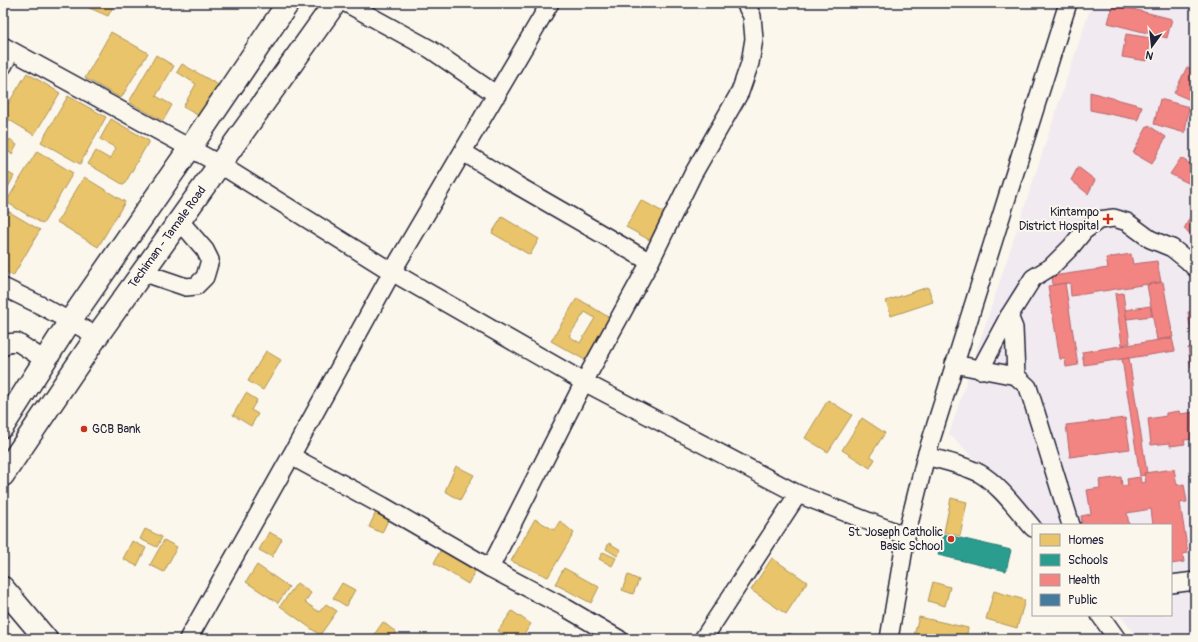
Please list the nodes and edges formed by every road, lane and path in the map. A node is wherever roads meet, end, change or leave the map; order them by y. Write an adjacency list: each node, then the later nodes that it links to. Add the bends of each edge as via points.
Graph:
1 (288, 3): 10 (main road)
2 (335, 3): 12 (main road, Techiman - Tamale Road)
3 (346, 3): 9 (street, via 430,49)
4 (550, 3): 9 (street)
5 (745, 3): 15 (street, via 752,16 754,39 750,63 740,92 694,174)
6 (1068, 3): 25 (street)
7 (7, 48): 8 (street); 10 (street)
8 (3, 66)
9 (497, 94): 11 (street)
10 (190, 148): 12 (street); 14 (main road)
11 (463, 152): 15 (street); 18 (street)
12 (219, 164): 13 (main road, Techiman - Tamale Road); 18 (street)
13 (179, 220): 16 (main road, Techiman - Tamale Road); 16 (street, via 205,250 210,260 206,277 196,286 186,287)
14 (125, 242): 16 (main road); 21 (main road)
15 (650, 262): 28 (street)
16 (148, 264): 22 (main road, Techiman - Tamale Road)
17 (1195, 268): 20 (street, via 1172,248 1150,238 1127,222 1114,218 1099,220 1084,231 1051,267 1033,278)
18 (392, 272): 28 (street); 30 (street)
19 (3, 287): 21 (street)
20 (1009, 316): 26 (street); 27 (street, via 1014,328)
21 (70, 321): 22 (street); 24 (main road)
22 (97, 336): 32 (main road, Techiman - Tamale Road)
23 (3, 347): 24 (street, via 6,343 17,342)
24 (46, 361): 29 (main road)
25 (954, 364): 26 (street); 31 (street)
26 (980, 370): 27 (street)
27 (1016, 376): 34 (street, via 1028,387)
28 (584, 382): 33 (street); 37 (street)
29 (6, 413)
30 (291, 456): 37 (street); 43 (street)
31 (926, 456): 35 (street, via 958,464 980,474 996,486); 36 (street)
32 (3, 475)
33 (798, 494): 36 (street); 45 (street)
34 (1071, 524)
35 (1032, 527)
36 (906, 536): 46 (street)
37 (490, 568): 44 (street)
38 (1195, 581): 39 (street)
39 (1172, 584)
40 (3, 588): 42 (main road)
41 (1101, 616): 47 (street)
42 (46, 639)
43 (188, 639)
44 (618, 639)
45 (703, 639)
46 (888, 639)
47 (1117, 639)

